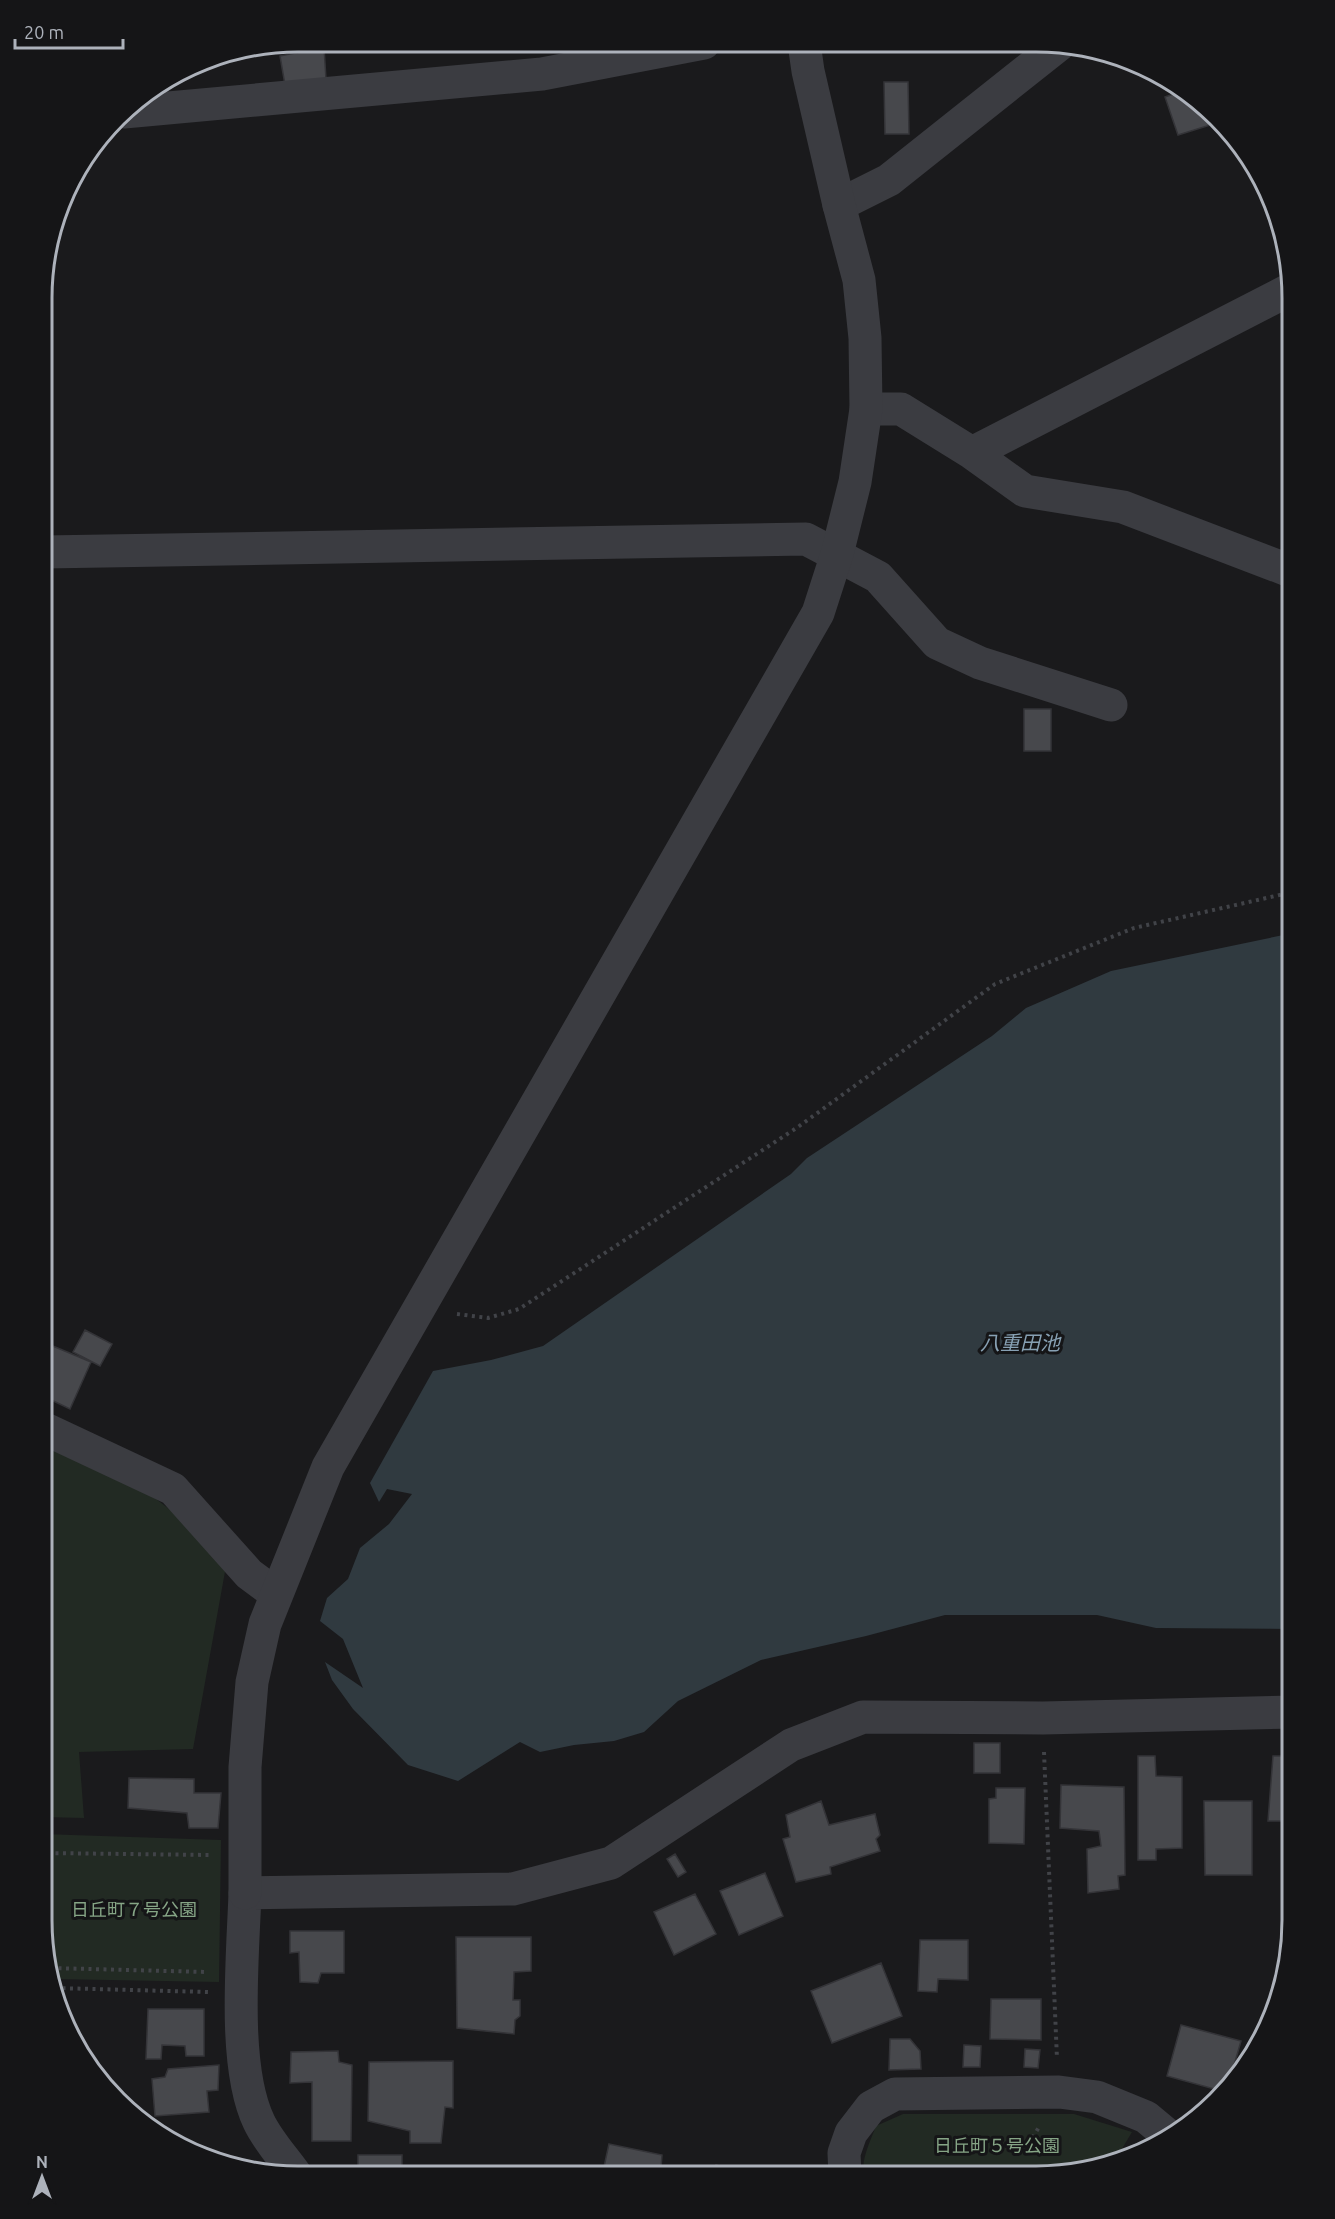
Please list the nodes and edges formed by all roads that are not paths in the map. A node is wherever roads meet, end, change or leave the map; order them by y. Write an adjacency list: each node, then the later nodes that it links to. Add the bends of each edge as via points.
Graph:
1 (657, 52): 4 (street, via 542,74)
2 (805, 52): 5 (street)
3 (1049, 53): 5 (street, via 889,180)
4 (140, 111)
5 (839, 205): 7 (street, via 859,280)
6 (1282, 294): 8 (street)
7 (866, 409): 8 (street, via 901,409); 10 (street, via 855,482)
8 (972, 453): 11 (street, via 1025,491 1123,507)
9 (52, 552): 10 (street, via 806,539)
10 (837, 554): 12 (street, via 878,577 937,643 980,663); 14 (street, via 818,613 328,1467)
11 (1282, 568)
12 (1111, 705)
13 (52, 1432): 14 (street, via 173,1489 249,1574)
14 (276, 1594): 16 (street, via 264,1624 247,1719)
15 (1282, 1712): 16 (street, via 863,1718 791,1745 611,1863 513,1889)
16 (245, 1893): 18 (street, via 243,2049 250,2097 259,2122)
17 (1163, 2132): 19 (street, via 1146,2117 1097,2097 1059,2092 895,2094 871,2107 851,2133 844,2153)
18 (290, 2166)
19 (845, 2166)

